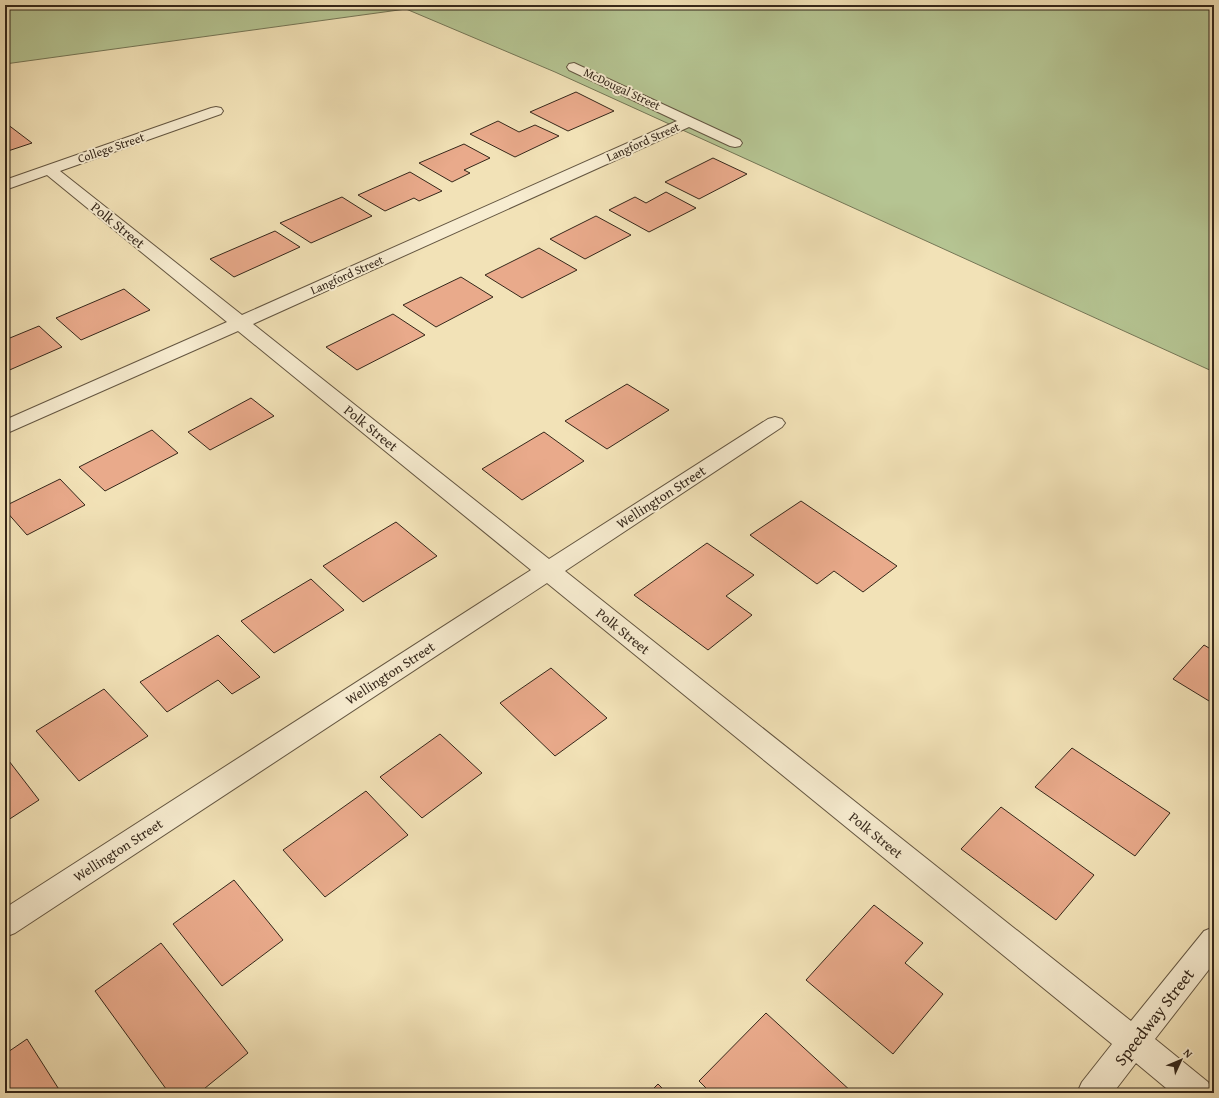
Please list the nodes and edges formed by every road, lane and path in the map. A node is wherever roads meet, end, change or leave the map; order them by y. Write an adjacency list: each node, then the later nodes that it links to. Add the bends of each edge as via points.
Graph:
1 (574, 67): 3 (street, McDougal Street)
2 (216, 112): 5 (street, College Street)
3 (690, 121): 4 (street, McDougal Street); 7 (street, Langford Street)
4 (735, 143)
5 (50, 170): 6 (street, College Street); 7 (street, Polk Street)
6 (5, 186)
7 (240, 323): 9 (street, Langford Street); 10 (street, Polk Street)
8 (775, 423): 10 (street, Wellington Street)
9 (5, 428)
10 (548, 571): 11 (street, Wellington Street); 13 (street, Polk Street)
11 (5, 924)
12 (1214, 940): 13 (street, Speedway Street)
13 (1134, 1042): 14 (street, Speedway Street); 15 (street, Polk Street)
14 (1093, 1093)
15 (1197, 1093)

